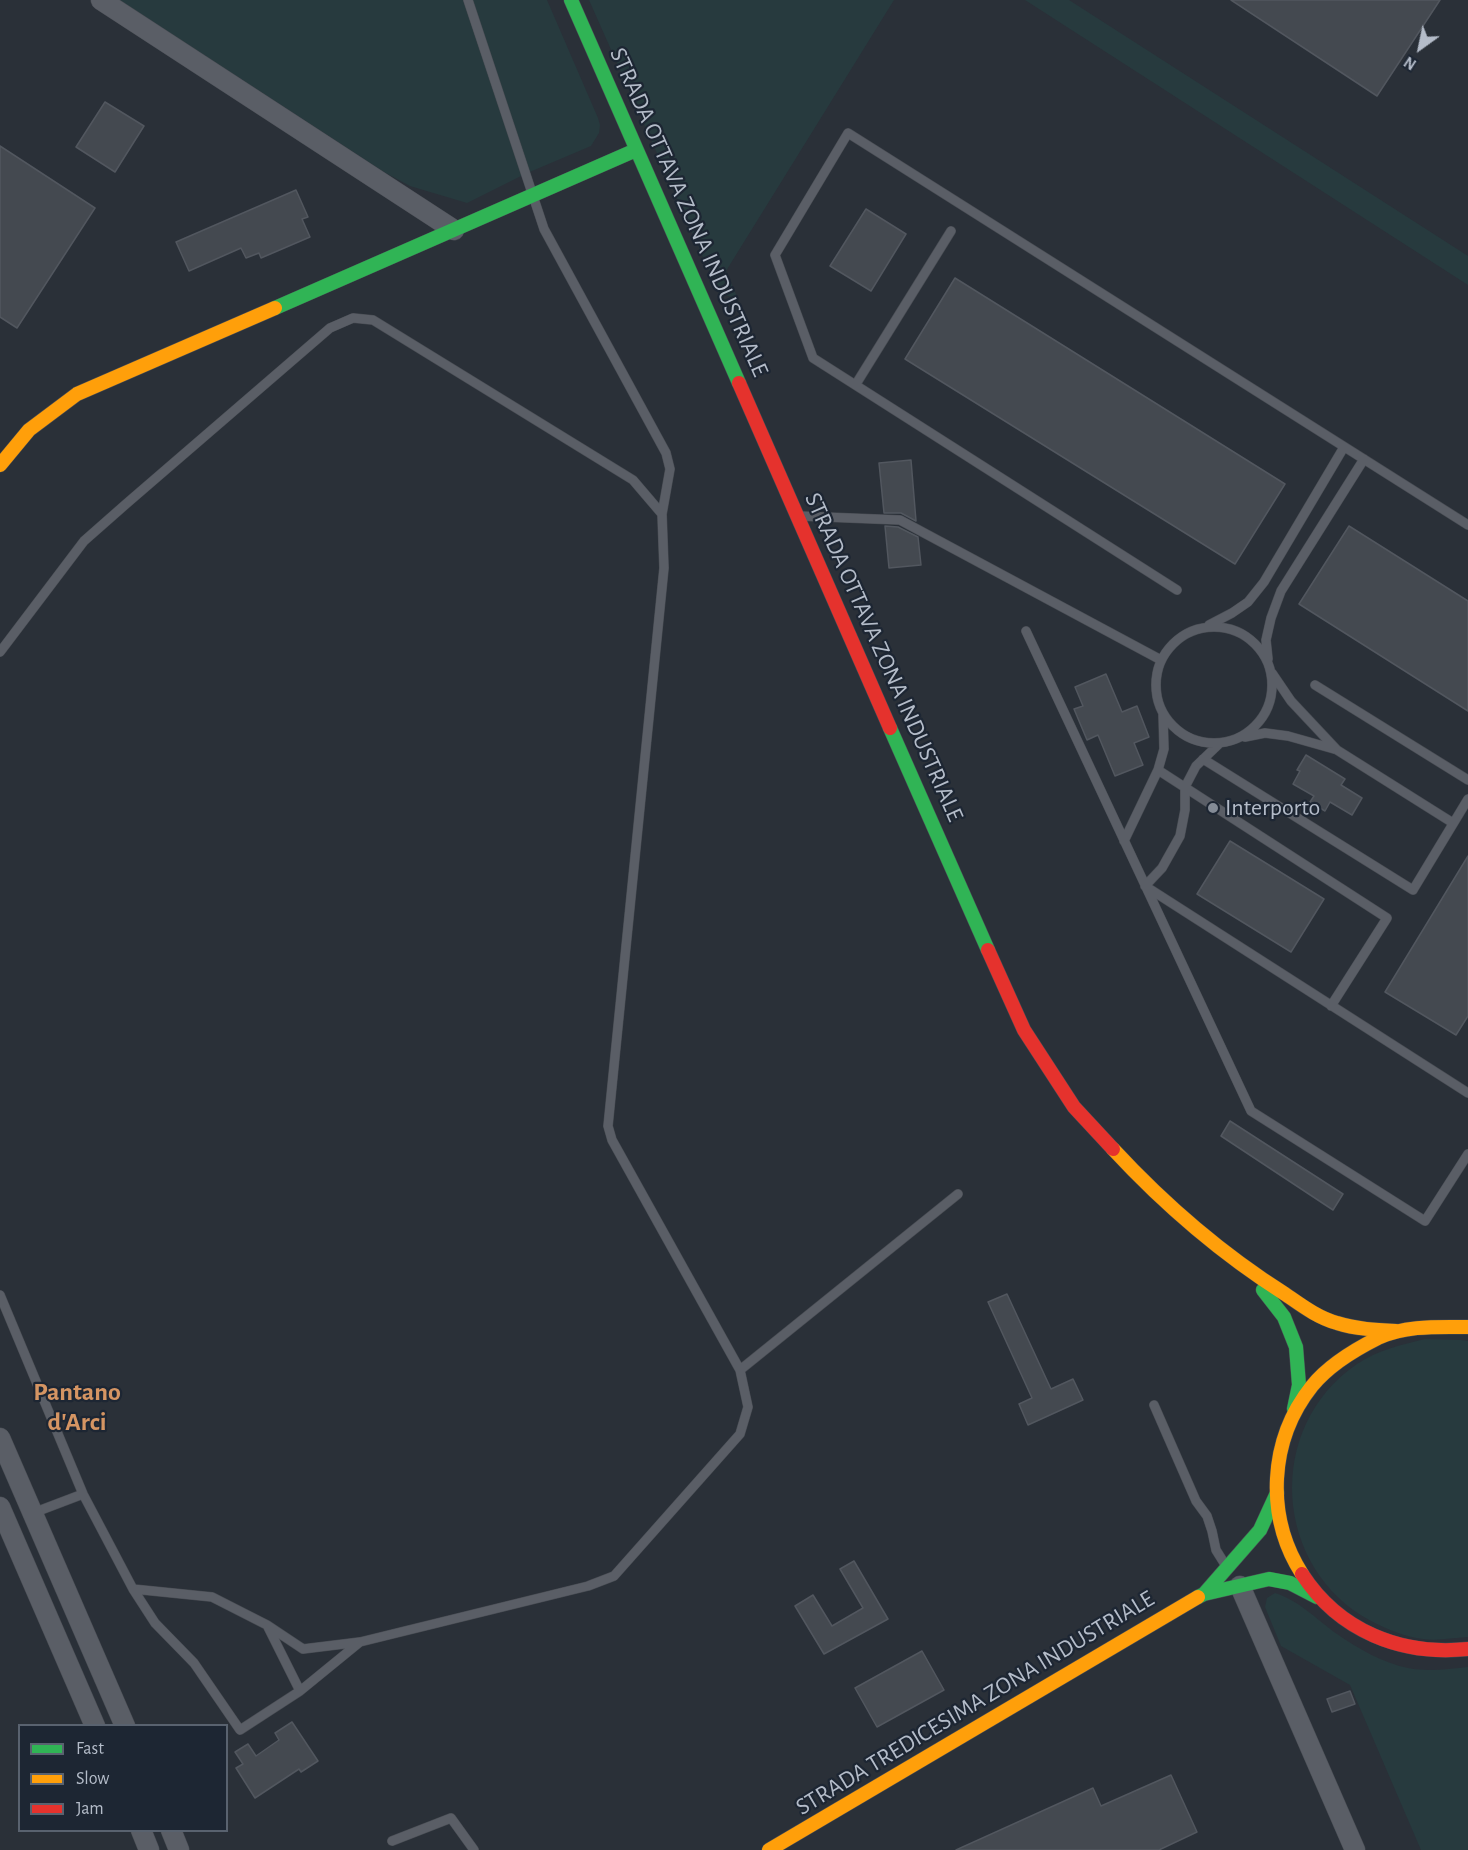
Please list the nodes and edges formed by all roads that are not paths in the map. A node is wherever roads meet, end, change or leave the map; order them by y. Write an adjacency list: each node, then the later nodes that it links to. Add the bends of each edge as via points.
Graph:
1 (101, 0): 6 (street)
2 (468, 0): 5 (lane)
3 (571, 0): 4 (main road, STRADA OTTAVA ZONA INDUSTRIALE)
4 (636, 150): 5 (main road); 13 (main road, STRADA OTTAVA ZONA INDUSTRIALE)
5 (533, 195): 6 (main road); 12 (lane, via 544,230 666,453 670,469)
6 (454, 230): 11 (main road, via 77,394 29,430)
7 (951, 231): 8 (lane)
8 (856, 384): 9 (lane, via 813,358 775,255 848,133); 15 (lane)
9 (1344, 447): 10 (lane); 16 (lane, via 1264,582 1248,602)
10 (1364, 459): 14 (lane); 20 (lane, via 1281,591 1266,640)
11 (0, 465)
12 (662, 514): 18 (lane, via 633,480 373,320 353,318 330,328 84,541); 43 (lane, via 664,568 608,1126 612,1140)
13 (797, 516): 19 (lane, via 900,520); 39 (main road, STRADA OTTAVA ZONA INDUSTRIALE, via 1024,1030 1074,1107 1120,1157)
14 (1468, 525)
15 (1177, 590)
16 (1206, 626): 19 (lane, via 1187,632); 20 (lane, via 1243,633 1258,645)
17 (1026, 632): 33 (lane)
18 (0, 652)
19 (1161, 660): 23 (lane, via 1156,678)
20 (1268, 662): 21 (lane)
21 (1272, 673): 24 (lane, via 1273,689 1262,718); 26 (lane)
22 (1316, 685): 29 (lane)
23 (1163, 713): 25 (lane, via 1173,727 1188,736); 28 (lane, via 1164,749)
24 (1238, 738): 25 (lane); 26 (lane, via 1265,733)
25 (1221, 743): 27 (lane)
26 (1337, 750): 32 (lane)
27 (1203, 759): 30 (lane); 32 (lane, via 1413,890)
28 (1158, 770): 30 (lane); 33 (lane)
29 (1468, 780)
30 (1185, 787): 34 (lane, via 1180,836 1162,868); 35 (lane, via 1387,918)
31 (1468, 798): 32 (lane)
32 (1453, 823)
33 (1124, 841): 34 (lane)
34 (1145, 886): 35 (lane); 37 (lane, via 1251,1111 1425,1221)
35 (1331, 1006): 36 (lane)
36 (1468, 1093)
37 (1468, 1154)
38 (958, 1194): 43 (lane)
39 (1247, 1270): 42 (main road, via 1336,1323); 45 (main road, via 1284,1317 1296,1347 1299,1385)
40 (0, 1295): 48 (lane)
41 (1468, 1327): 42 (main road, via 1432,1325)
42 (1396, 1331): 45 (main road, via 1366,1342 1339,1359 1312,1386)
43 (740, 1370): 59 (lane, via 748,1407 740,1434 614,1576 588,1586)
44 (1154, 1405): 53 (lane, via 1196,1501 1207,1516 1216,1550)
45 (1292, 1419): 47 (main road, via 1280,1455)
46 (0, 1438): 50 (street)
47 (1277, 1493): 53 (main road, via 1260,1530); 57 (main road, via 1286,1543 1300,1572)
48 (83, 1494): 50 (lane); 55 (lane)
49 (0, 1507): 52 (street)
50 (33, 1514): 51 (street)
51 (45, 1542): 52 (street); 63 (street)
52 (20, 1553): 62 (street)
53 (1227, 1569): 56 (main road)
54 (1240, 1586): 56 (main road); 57 (main road, via 1269,1579 1290,1583); 71 (street)
55 (133, 1589): 58 (lane, via 212,1597); 61 (lane, via 155,1623 194,1663 240,1730)
56 (1204, 1594): 67 (main road, STRADA TREDICESIMA ZONA INDUSTRIALE)
57 (1320, 1598): 60 (main road, via 1349,1623 1383,1641 1420,1650)
58 (267, 1624): 59 (lane, via 303,1649); 61 (lane)
59 (360, 1642): 61 (lane)
60 (1468, 1649)
61 (300, 1691)
62 (95, 1724)
63 (125, 1724)
64 (142, 1832): 68 (street)
65 (172, 1832): 69 (street)
66 (392, 1841): 70 (lane, via 451,1818)
67 (773, 1849)
68 (149, 1850)
69 (180, 1850)
70 (474, 1850)
71 (1355, 1850)

